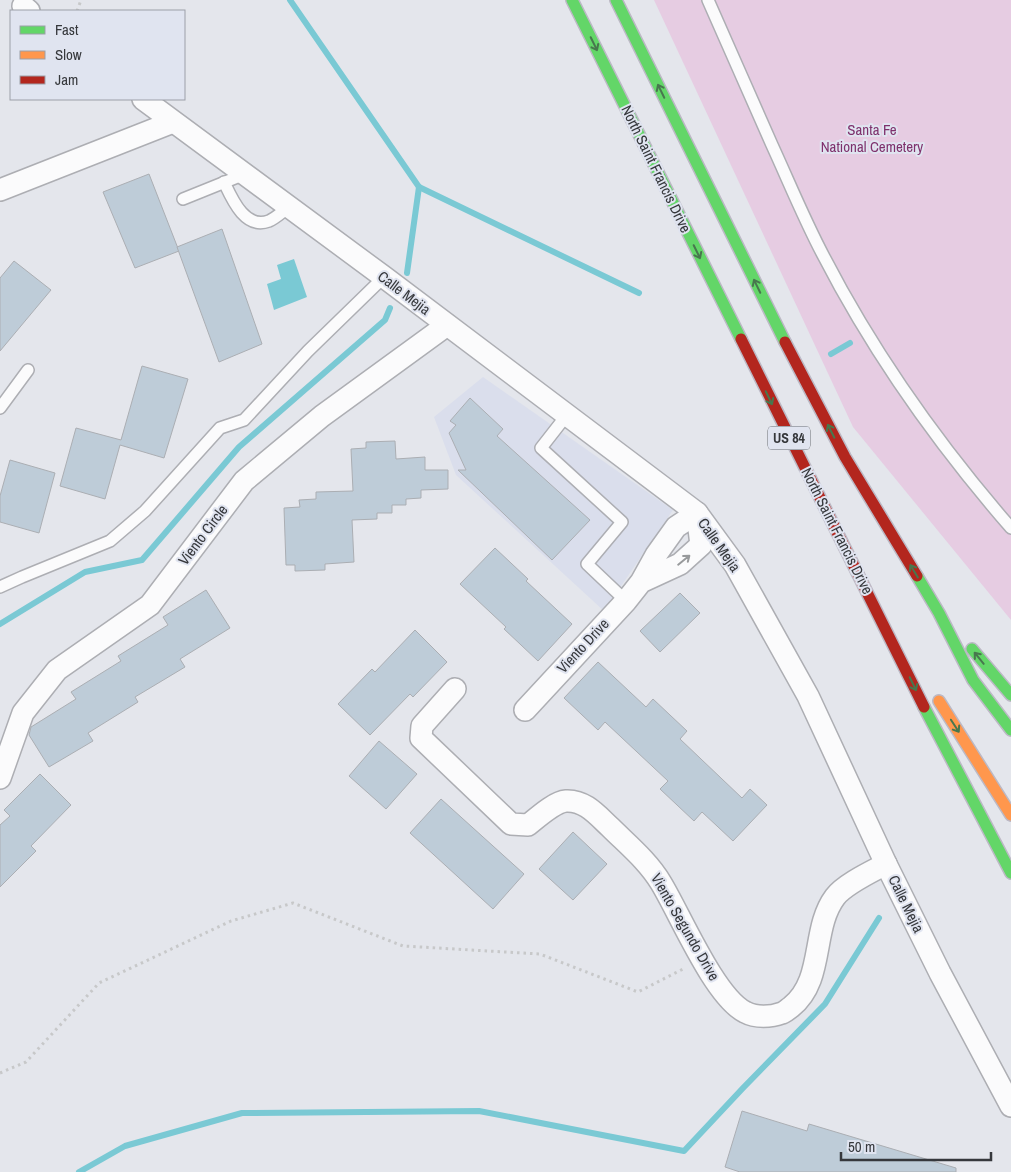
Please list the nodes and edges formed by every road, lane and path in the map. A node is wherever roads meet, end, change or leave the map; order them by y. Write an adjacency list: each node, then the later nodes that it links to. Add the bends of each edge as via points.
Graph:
1 (572, 0): 20 (highway, North Saint Francis Drive / US 84, one-way to 20)
2 (616, 0): 22 (highway, US 84, one-way to 2, via 840,448)
3 (708, 0): 17 (lane, via 808,224 855,313 920,416)
4 (144, 100): 5 (street, Calle Mejia)
5 (173, 122): 6 (street, Calle Mejia); 8 (street)
6 (245, 174): 7 (lane); 10 (street, Calle Mejia)
7 (224, 182): 9 (lane); 10 (lane, via 245,217 257,223 269,221)
8 (0, 190)
9 (184, 199)
10 (288, 207): 11 (street, Calle Mejia)
11 (384, 277): 12 (street, Calle Mejia); 19 (lane, via 308,351 244,420 220,428 145,511 110,541)
12 (447, 325): 15 (street, Calle Mejia); 29 (street, Viento Circle, via 322,416 244,481 150,605 57,670 23,713)
13 (28, 370): 14 (lane)
14 (0, 408)
15 (566, 416): 16 (street, Calle Mejia); 21 (lane, via 540,448 622,522 587,564)
16 (697, 513): 18 (street, Viento Drive, via 676,527); 18 (street, Viento Drive, one-way to 16, via 680,564 701,545); 31 (street, Calle Mejia, via 735,565 808,696)
17 (1011, 528)
18 (641, 582): 21 (street, Viento Drive)
19 (0, 587)
20 (870, 598): 23 (highway); 32 (highway, North Saint Francis Drive / US 84, one-way to 32)
21 (626, 601): 27 (street, Viento Drive)
22 (939, 612): 26 (highway, one-way to 22); 28 (highway, US 84, via 973,680)
23 (919, 671)
24 (455, 689): 33 (street, Viento Segundo Drive, via 422,726 421,738 511,824 528,825 563,801 578,802 591,809 660,881)
25 (935, 695): 30 (highway, one-way to 30)
26 (1011, 695)
27 (524, 710)
28 (1011, 730)
29 (0, 778)
30 (1011, 816)
31 (886, 864): 33 (street, Viento Segundo Drive, via 836,895 828,908 809,985 800,1000 784,1013 765,1017 745,1012 729,999); 35 (street, Calle Mejia)
32 (1011, 873)
33 (703, 958): 34 (path, via 638,992 540,954 403,946 293,903 232,920 99,983 26,1062)
34 (0, 1073)
35 (1011, 1106)

